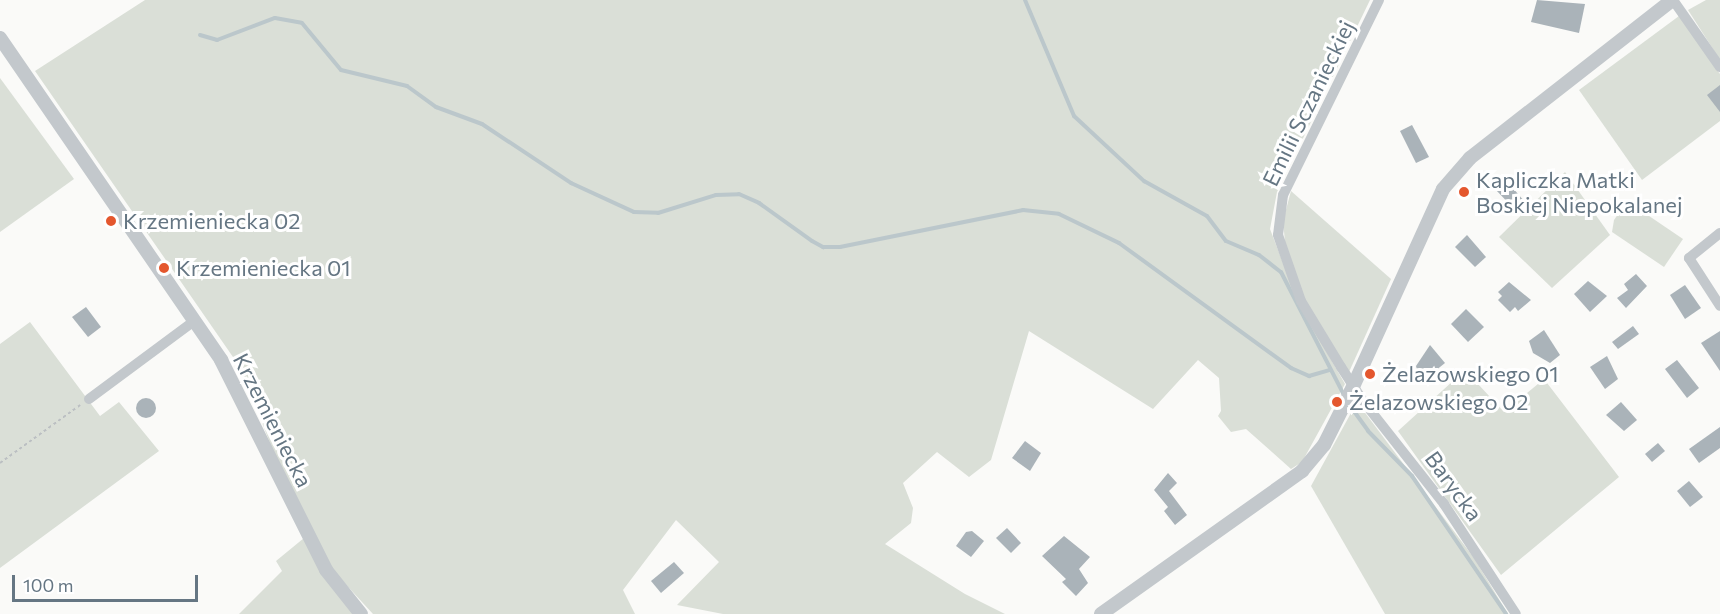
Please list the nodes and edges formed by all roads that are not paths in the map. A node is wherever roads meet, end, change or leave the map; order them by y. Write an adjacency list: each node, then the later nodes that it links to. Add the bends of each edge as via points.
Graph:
1 (1379, 0): 8 (street, Emilii Sczanieckiej, via 1282,195 1278,236 1301,301)
2 (1672, 0): 4 (street); 8 (street, via 1470,158 1443,189)
3 (0, 38): 7 (street, Krzemieniecka)
4 (1720, 67)
5 (1720, 233): 6 (street, via 1689,258)
6 (1720, 306)
7 (194, 321): 9 (street); 10 (street, Krzemieniecka, via 235,384 327,570)
8 (1352, 388): 11 (street, via 1315,458 1286,486); 12 (street, Barycka, via 1444,504)
9 (89, 399)
10 (361, 614)
11 (1101, 614)
12 (1516, 614)

